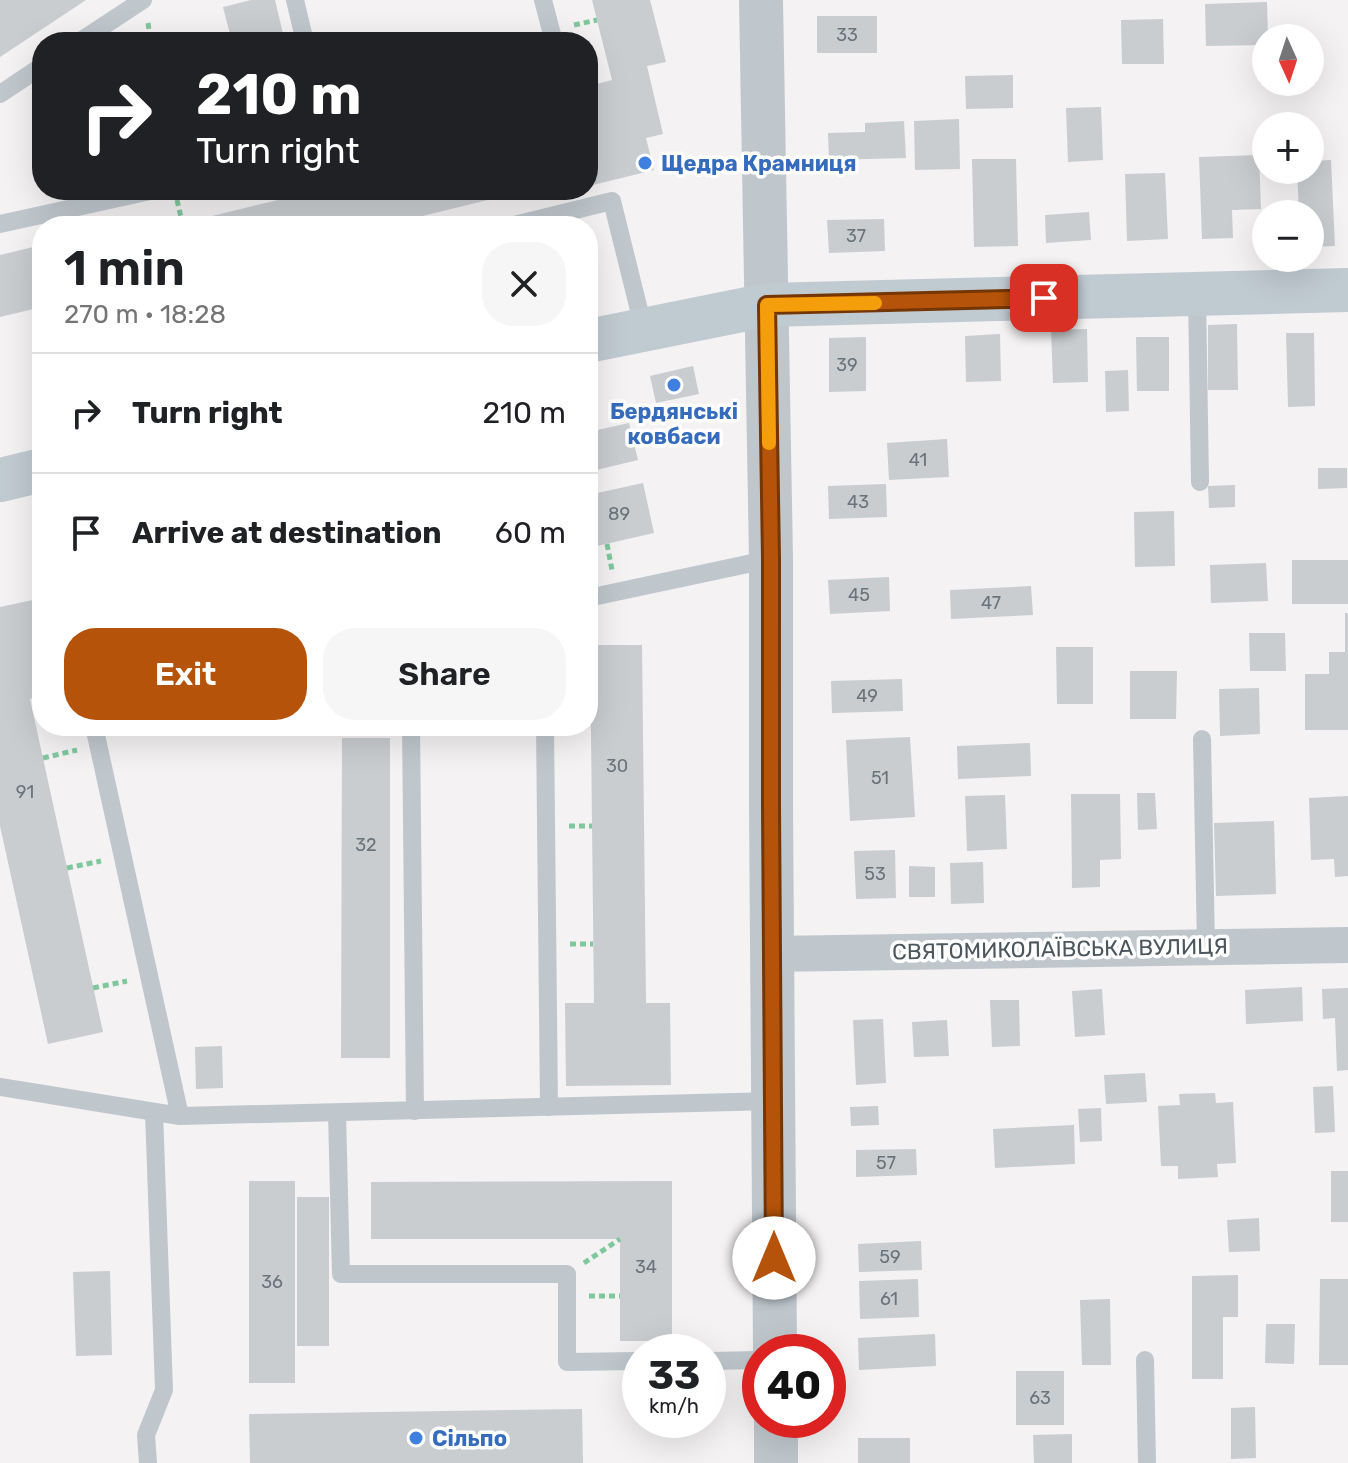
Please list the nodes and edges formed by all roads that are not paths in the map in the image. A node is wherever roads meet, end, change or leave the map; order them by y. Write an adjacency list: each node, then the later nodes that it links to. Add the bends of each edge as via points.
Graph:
1 (143, 0): 5 (lane)
2 (295, 0): 6 (lane)
3 (543, 0): 7 (lane)
4 (761, 0): 17 (street)
5 (94, 32)
6 (303, 32)
7 (551, 32)
8 (32, 73): 9 (lane)
9 (0, 94)
10 (109, 200): 11 (lane)
11 (36, 216)
12 (551, 216): 18 (lane, via 612,201)
13 (32, 217): 14 (lane)
14 (0, 224)
15 (1348, 290): 16 (main road)
16 (1197, 295): 17 (main road); 22 (lane)
17 (767, 305): 18 (main road); 23 (street)
18 (644, 330): 19 (main road)
19 (598, 339)
20 (32, 472): 21 (main road)
21 (0, 480)
22 (1200, 482)
23 (771, 559): 24 (lane); 31 (street)
24 (598, 596)
25 (97, 736): 38 (lane)
26 (411, 736): 35 (lane)
27 (545, 736): 34 (lane)
28 (1202, 739): 30 (lane)
29 (1348, 945): 30 (street, СВЯТОМИКОЛАЇВСЬКА ВУЛИЦЯ)
30 (1206, 947): 31 (street, СВЯТОМИКОЛАЇВСЬКА ВУЛИЦЯ)
31 (772, 954): 33 (street)
32 (0, 1087): 36 (lane)
33 (773, 1101): 34 (lane); 39 (street)
34 (549, 1107): 35 (lane)
35 (415, 1111): 37 (lane)
36 (154, 1112): 38 (lane); 43 (lane, via 164,1390 146,1435)
37 (337, 1113): 38 (lane); 41 (lane, via 341,1274 567,1274 567,1362)
38 (180, 1116)
39 (775, 1334)
40 (1145, 1360): 45 (lane)
41 (622, 1361)
42 (776, 1438): 44 (street)
43 (148, 1463)
44 (776, 1463)
45 (1147, 1463)

